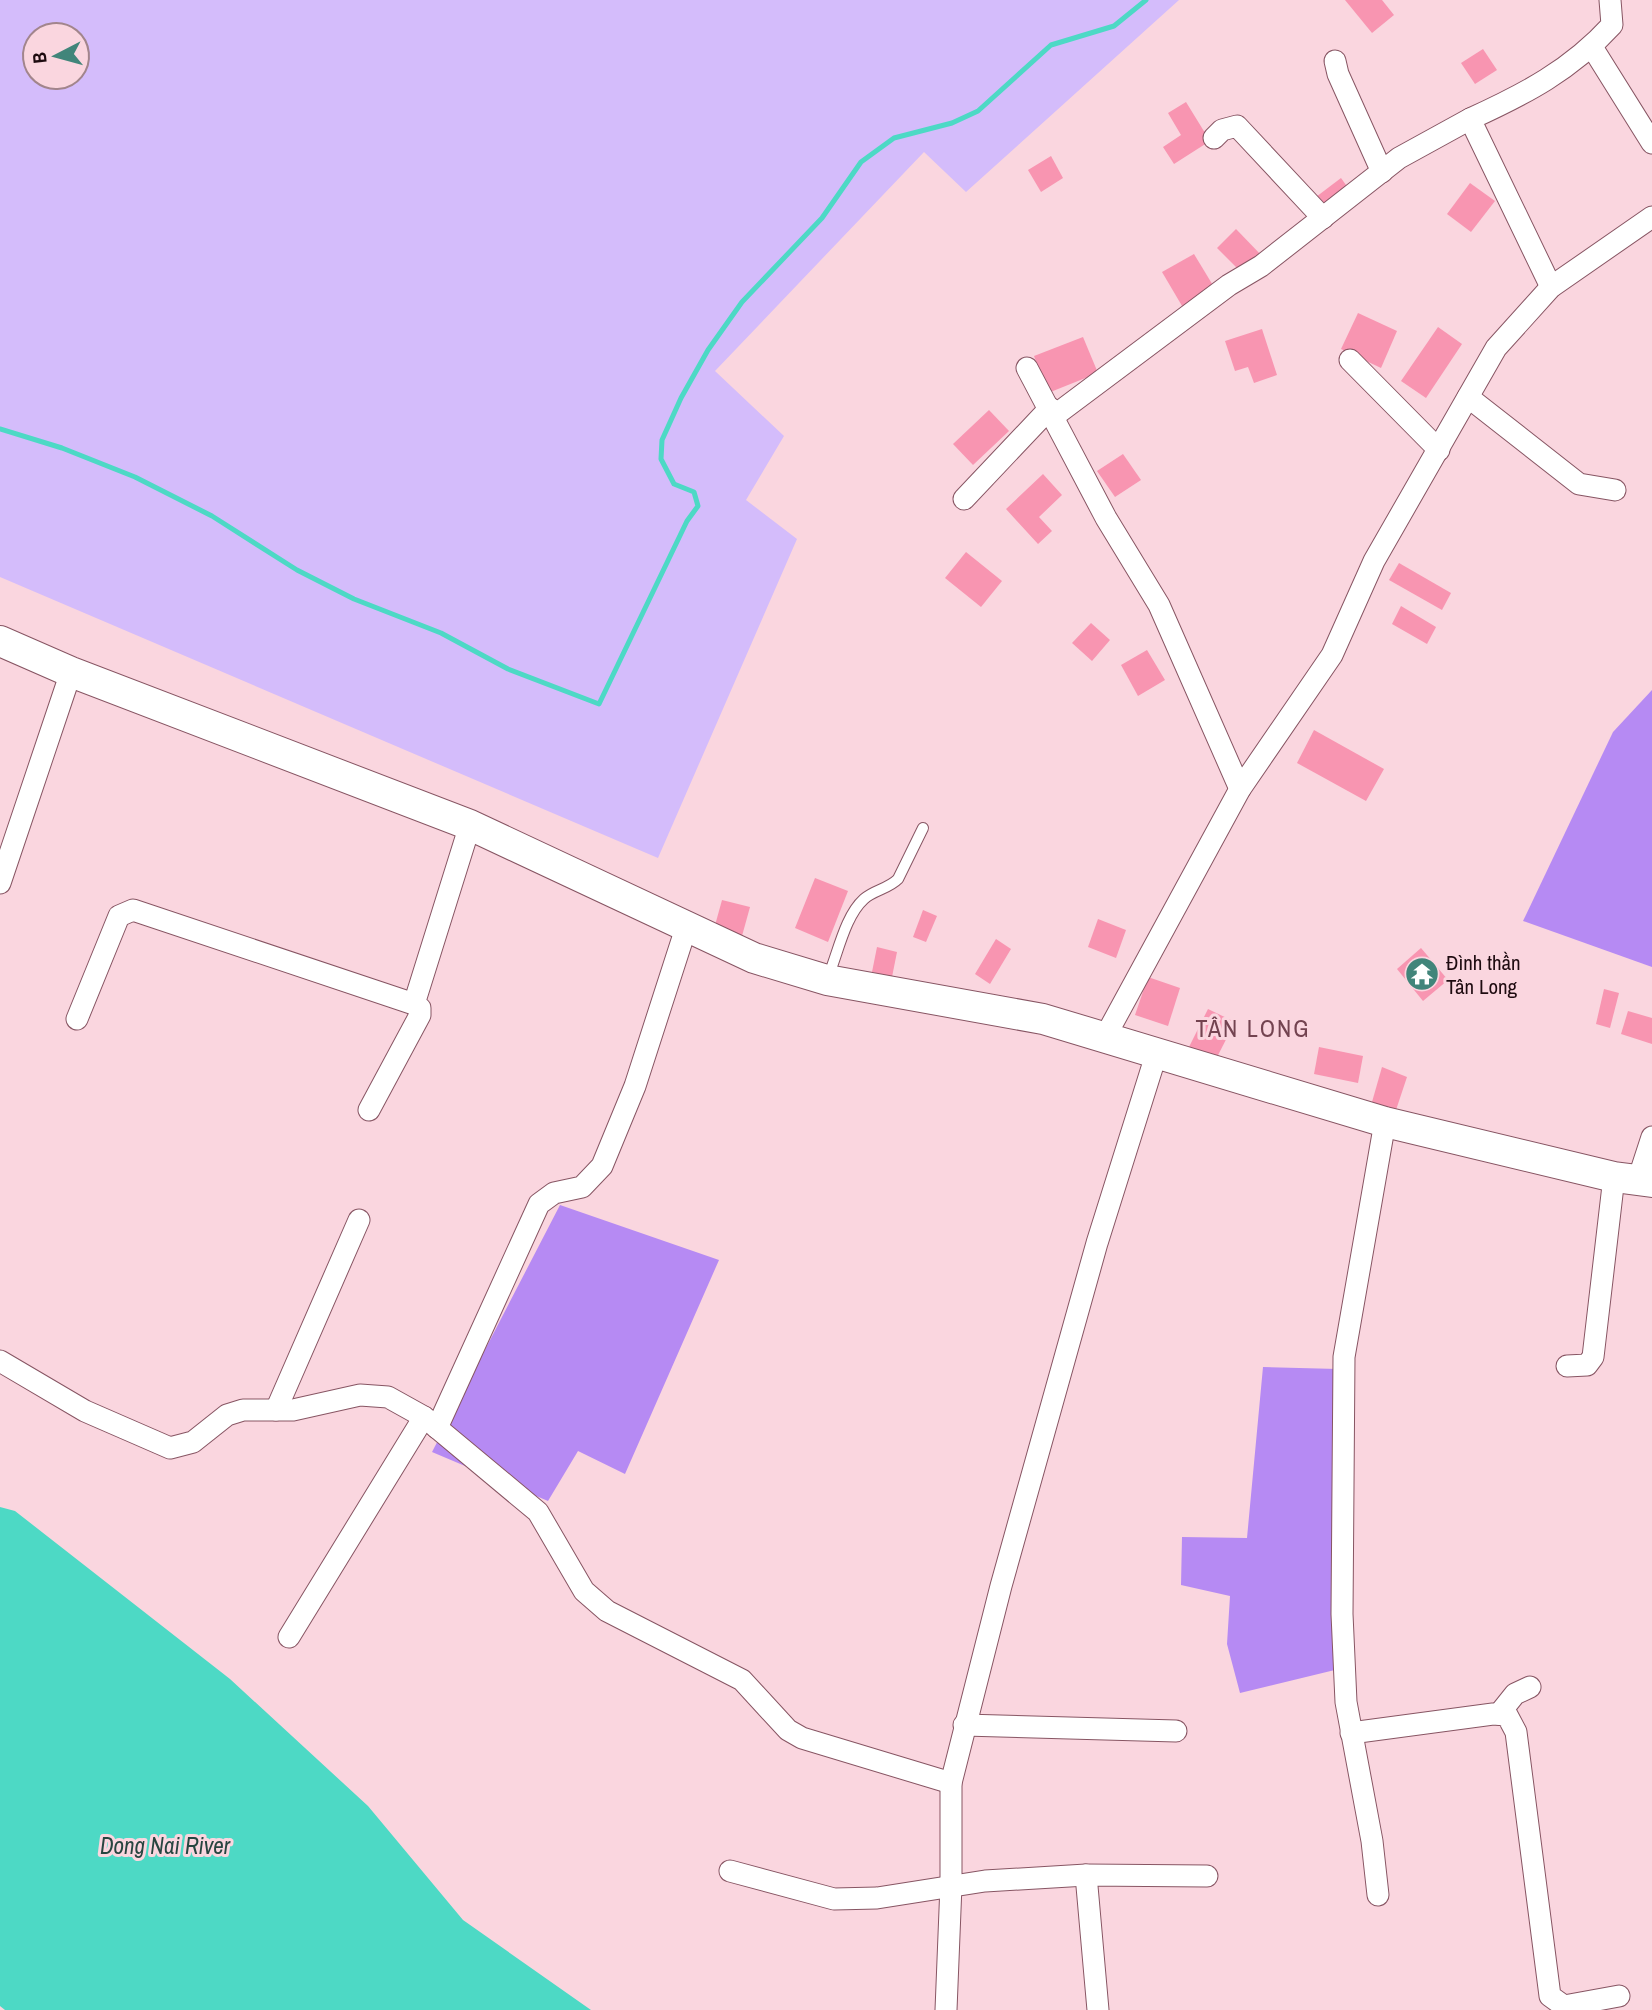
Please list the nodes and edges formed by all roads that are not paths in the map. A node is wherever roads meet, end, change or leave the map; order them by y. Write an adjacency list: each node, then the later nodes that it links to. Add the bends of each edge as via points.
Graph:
1 (1611, 0): 2 (street, via 1612,25)
2 (1592, 47): 4 (street, via 1523,95); 6 (street)
3 (1335, 61): 7 (street)
4 (1470, 119): 7 (street); 10 (street)
5 (1214, 138): 9 (street, via 1237,126)
6 (1652, 143)
7 (1382, 172): 9 (street)
8 (1652, 217): 10 (street)
9 (1323, 218): 14 (street)
10 (1551, 287): 13 (street, via 1496,348)
11 (1350, 360): 15 (street)
12 (1027, 368): 14 (street)
13 (1468, 397): 15 (street); 16 (street, via 1584,488)
14 (1052, 412): 17 (street); 20 (street, via 1106,518 1158,605)
15 (1439, 450): 20 (street, via 1374,561 1332,655)
16 (1615, 490)
17 (964, 499)
18 (0, 641): 19 (street)
19 (71, 672): 21 (street); 23 (street)
20 (1240, 789): 28 (street)
21 (470, 825): 24 (street); 26 (street)
22 (923, 828): 25 (lane, via 898,879 856,909)
23 (0, 883)
24 (686, 928): 25 (street, via 754,958); 38 (street, via 635,1086 602,1166 582,1187 554,1193 539,1204)
25 (827, 980): 28 (street, via 1042,1019)
26 (414, 1004): 27 (street, via 133,910 119,916); 30 (street, via 420,1015)
27 (77, 1019)
28 (1105, 1037): 29 (street)
29 (1157, 1052): 31 (street); 42 (street, via 1093,1256)
30 (369, 1110)
31 (1385, 1122): 33 (street); 44 (street, via 1344,1357 1342,1614)
32 (1652, 1137): 33 (street)
33 (1635, 1180): 36 (street, via 1593,1357 1587,1365)
34 (359, 1220): 37 (street)
35 (0, 1361): 37 (street, via 85,1411 170,1448 193,1442 227,1415)
36 (1566, 1366)
37 (276, 1410): 38 (street, via 375,1394)
38 (431, 1422): 39 (street); 45 (street, via 538,1512 584,1591 607,1611 742,1680 788,1730 802,1738)
39 (289, 1637)
40 (1530, 1687): 41 (street, via 1515,1694)
41 (1499, 1714): 44 (street); 51 (street, via 1507,1716 1516,1732 1550,1996 1564,2006)
42 (964, 1725): 43 (street); 45 (street)
43 (1176, 1731)
44 (1351, 1733): 50 (street)
45 (951, 1783): 49 (street)
46 (730, 1871): 49 (street, via 835,1899 877,1898)
47 (1086, 1875): 48 (street); 49 (street); 53 (street)
48 (1207, 1876)
49 (951, 1885): 52 (street)
50 (1378, 1895)
51 (1619, 1996)
52 (946, 2010)
53 (1098, 2010)

